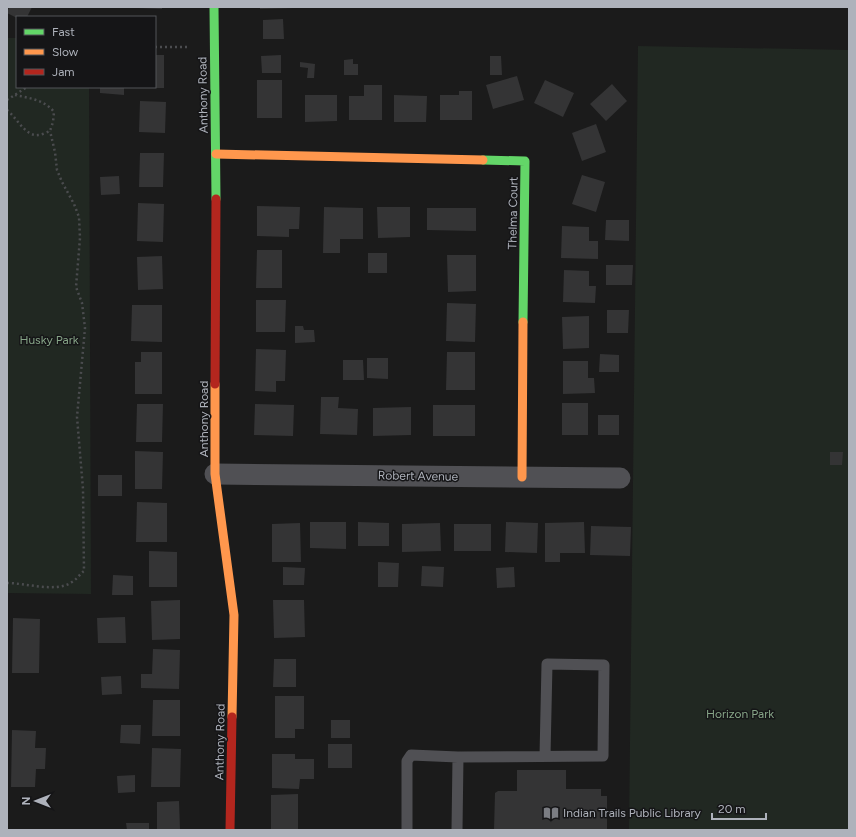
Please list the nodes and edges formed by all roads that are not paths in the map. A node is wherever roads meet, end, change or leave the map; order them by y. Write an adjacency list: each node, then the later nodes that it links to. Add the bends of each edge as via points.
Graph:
1 (214, 7): 2 (street, Anthony Road)
2 (216, 154): 3 (street, Anthony Road); 4 (street, Thelma Court, via 525,161)
3 (216, 474): 4 (street, Robert Avenue); 8 (street, Anthony Road, via 234,615)
4 (522, 477): 5 (street, Robert Avenue)
5 (620, 478)
6 (545, 756): 6 (lane, via 603,756 604,665 547,664); 7 (lane)
7 (458, 757): 9 (lane, via 411,755 407,761); 10 (lane)
8 (230, 830)
9 (407, 830)
10 (457, 830)

